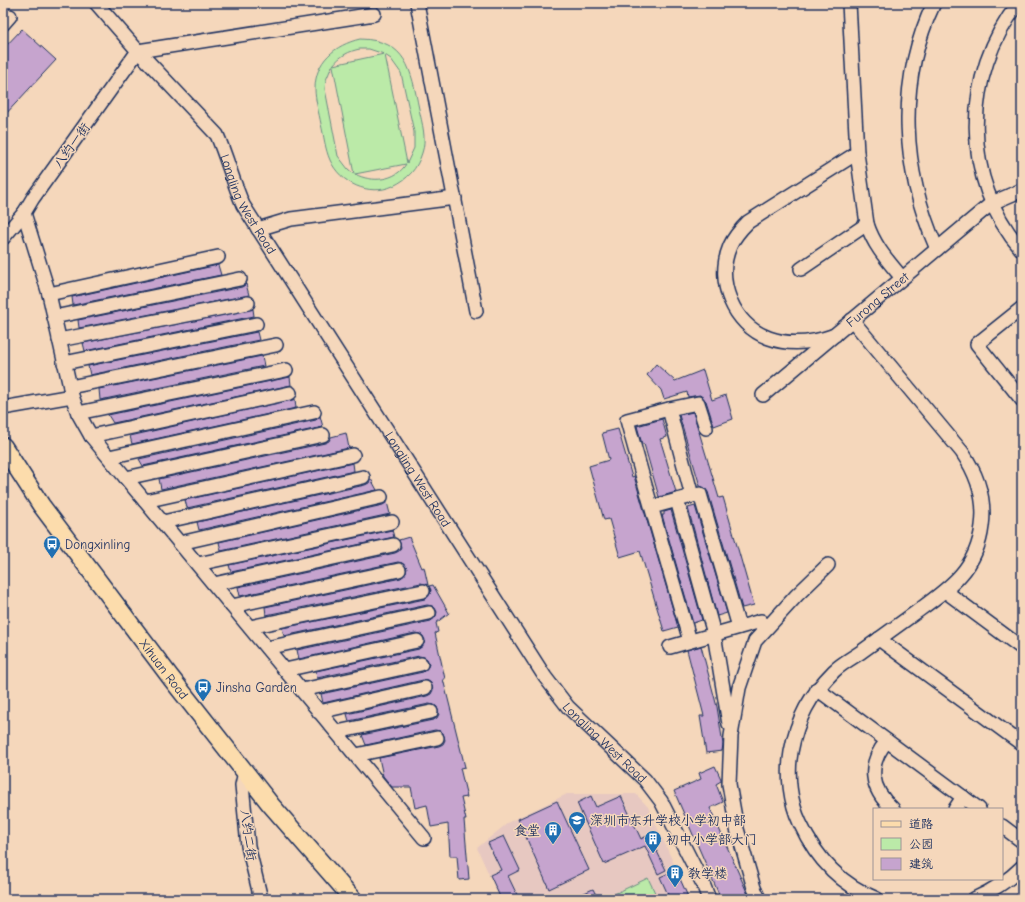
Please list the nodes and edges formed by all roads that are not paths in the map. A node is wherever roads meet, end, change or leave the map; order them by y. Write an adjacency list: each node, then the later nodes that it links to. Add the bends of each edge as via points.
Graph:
1 (96, 3): 7 (street, Longling West Road)
2 (417, 3): 10 (street)
3 (849, 3): 8 (street)
4 (934, 3): 16 (street, via 913,68 908,130 916,191)
5 (1019, 3): 11 (street, via 1004,23 989,54 979,86 976,126 978,154)
6 (374, 14): 7 (street)
7 (138, 52): 12 (street, 八约一街); 14 (street, Longling West Road, via 217,135 243,205)
8 (857, 153): 13 (street); 29 (street, via 748,222 730,246 725,265 726,285 732,304 743,321 759,333 778,341 795,343 813,342)
9 (1022, 190): 11 (street, Furong Street)
10 (455, 198): 14 (street, via 291,219); 25 (street)
11 (992, 203): 16 (street, Furong Street); 17 (street)
12 (24, 213): 15 (street, 八约一街); 22 (street)
13 (868, 224): 19 (street); 20 (street, via 878,249)
14 (258, 229): 103 (street, Longling West Road, via 545,677 568,707 645,780 661,802)
15 (3, 238)
16 (937, 250): 20 (street, Furong Street)
17 (1022, 250)
18 (218, 257): 22 (street)
19 (801, 269)
20 (902, 278): 27 (street, Furong Street)
21 (240, 279): 26 (street)
22 (49, 294): 26 (street)
23 (248, 303): 30 (street)
24 (1022, 308): 37 (street, via 977,344)
25 (476, 311)
26 (54, 317): 30 (street)
27 (852, 320): 29 (street, Furong Street); 65 (street, via 962,452 979,484 983,519 978,543 969,565)
28 (256, 324): 32 (street)
29 (835, 335): 36 (street, Furong Street)
30 (59, 340): 32 (street)
31 (276, 345): 34 (street)
32 (64, 363): 34 (street)
33 (286, 370): 41 (street)
34 (71, 391): 38 (street); 41 (street)
35 (290, 393): 44 (street)
36 (763, 395)
37 (1022, 400)
38 (3, 408)
39 (669, 409): 42 (street, via 698,402); 51 (street); 55 (street, via 627,420)
40 (314, 412): 47 (street)
41 (78, 413): 44 (street)
42 (706, 428)
43 (323, 435): 50 (street)
44 (91, 436): 47 (street)
45 (3, 446): 91 (main road, Xihuan Road, via 46,512 172,678)
46 (353, 455): 54 (street)
47 (109, 457): 50 (street)
48 (3, 462): 91 (main road, Xihuan Road, via 34,509)
49 (363, 477): 56 (street)
50 (126, 478): 54 (street)
51 (692, 496): 53 (street); 70 (street, via 700,494)
52 (381, 498): 58 (street)
53 (677, 500): 55 (street); 71 (street)
54 (145, 501): 56 (street)
55 (652, 507): 74 (street)
56 (163, 522): 58 (street)
57 (392, 522): 60 (street)
58 (180, 543): 60 (street)
59 (393, 545): 63 (street)
60 (198, 564): 63 (street)
61 (828, 564): 86 (street, via 755,641 739,688)
62 (399, 570): 66 (street)
63 (214, 584): 66 (street)
64 (423, 591): 69 (street)
65 (945, 591): 72 (street); 75 (street)
66 (232, 606): 69 (street)
67 (429, 613): 76 (street)
68 (761, 621): 70 (street)
69 (250, 627): 76 (street)
70 (739, 627): 71 (street)
71 (714, 634): 74 (street); 86 (street)
72 (879, 638): 81 (street, via 835,670); 89 (street)
73 (417, 641): 79 (street)
74 (690, 641): 77 (street)
75 (1019, 641)
76 (266, 648): 79 (street)
77 (670, 648)
78 (421, 664): 82 (street)
79 (285, 670): 82 (street)
80 (425, 688): 83 (street)
81 (817, 689): 88 (street); 105 (street, via 803,712 794,737 789,763 790,790 797,816 808,841 823,862 843,881)
82 (302, 690): 83 (street)
83 (319, 712): 85 (street)
84 (431, 712): 85 (street)
85 (337, 732): 90 (street)
86 (731, 736): 104 (street, via 728,784 737,829)
87 (437, 738): 90 (street)
88 (887, 741): 92 (street); 93 (street, via 877,755 873,773 878,790)
89 (1022, 744)
90 (356, 755): 97 (street)
91 (243, 778): 100 (street, 八约二街, via 248,846); 101 (main road, Xihuan Road); 102 (main road, Xihuan Road, via 271,805)
92 (963, 797): 94 (street); 95 (street)
93 (892, 808)
94 (956, 808)
95 (978, 808)
96 (1003, 827): 98 (street)
97 (424, 838)
98 (1022, 841)
99 (1022, 866): 106 (street, via 994,890)
100 (260, 899)
101 (338, 899)
102 (353, 899)
103 (709, 899)
104 (759, 899)
105 (877, 899)
106 (974, 899)

